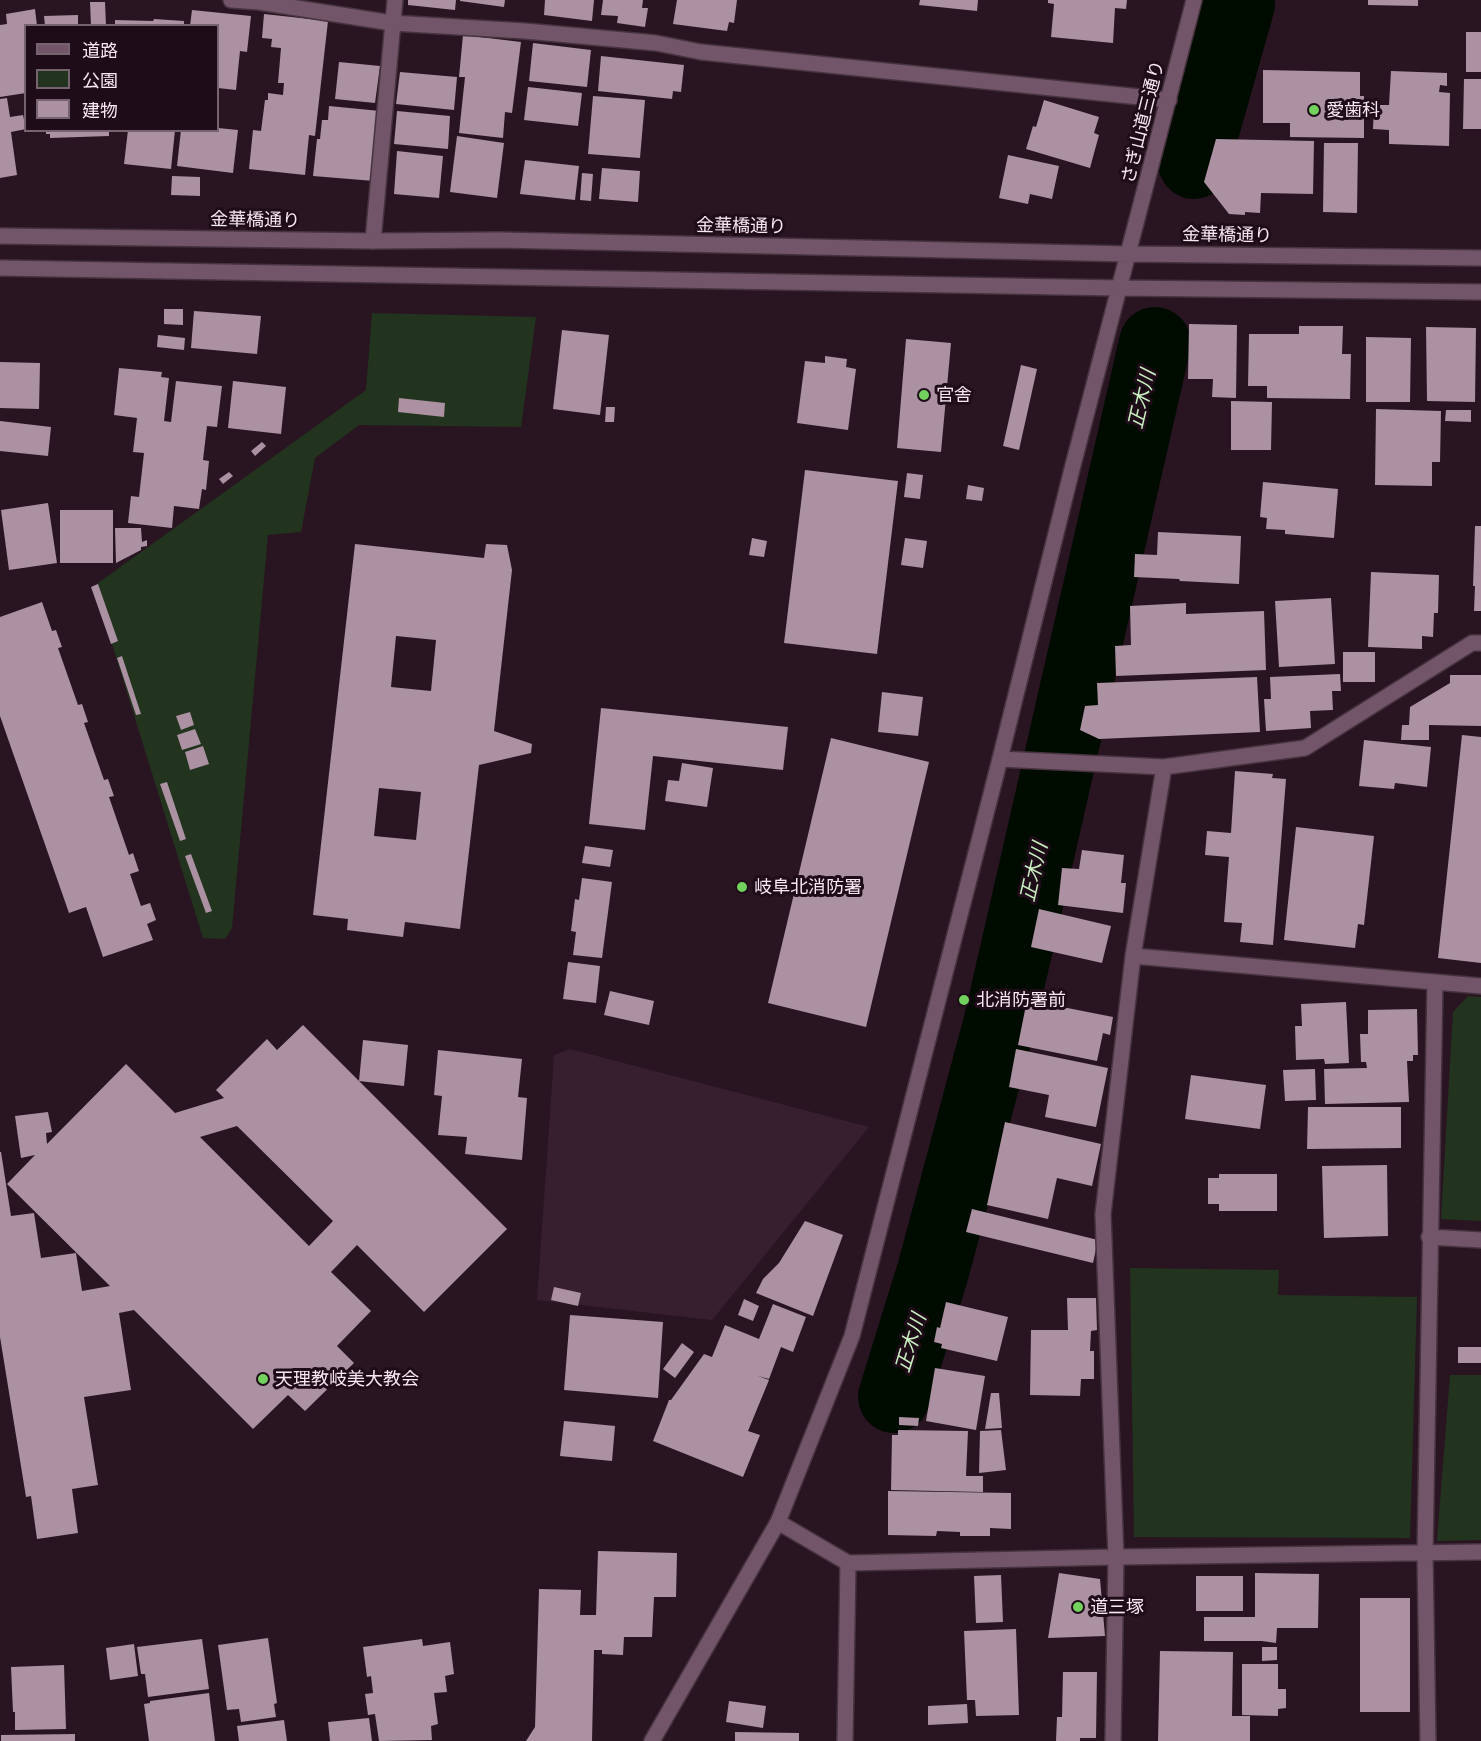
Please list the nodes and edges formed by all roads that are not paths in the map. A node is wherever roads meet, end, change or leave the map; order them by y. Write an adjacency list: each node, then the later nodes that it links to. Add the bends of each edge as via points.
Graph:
1 (231, 0): 4 (street)
2 (395, 0): 4 (street)
3 (1194, 0): 5 (street, さぎ山道三通り)
4 (392, 23): 5 (street, via 656,43 702,52); 7 (street)
5 (1168, 100): 8 (street, さぎ山道三通り)
6 (0, 236): 7 (street, 金華橋通り)
7 (373, 241): 8 (street, 金華橋通り, via 499,240)
8 (1129, 254): 9 (street, 金華橋通り); 11 (street, さぎ山道三通り)
9 (1481, 258)
10 (0, 268): 11 (street)
11 (1119, 288): 12 (street); 14 (street, さぎ山道三通り)
12 (1481, 292)
13 (1481, 643): 15 (street, via 1472,643 1305,748)
14 (1000, 759): 15 (street); 21 (street, さぎ山道三通り, via 852,1336)
15 (1164, 767): 16 (street)
16 (1133, 956): 17 (street); 24 (street, via 1103,1214)
17 (1435, 982): 18 (street); 19 (street)
18 (1481, 987)
19 (1429, 1237): 20 (street); 23 (street)
20 (1481, 1240)
21 (778, 1522): 25 (street); 26 (street, さぎ山道三通り)
22 (1481, 1552): 23 (street)
23 (1425, 1554): 24 (street); 29 (street)
24 (1116, 1557): 25 (street); 28 (street)
25 (848, 1563): 27 (street)
26 (652, 1741)
27 (845, 1741)
28 (1113, 1741)
29 (1428, 1741)

